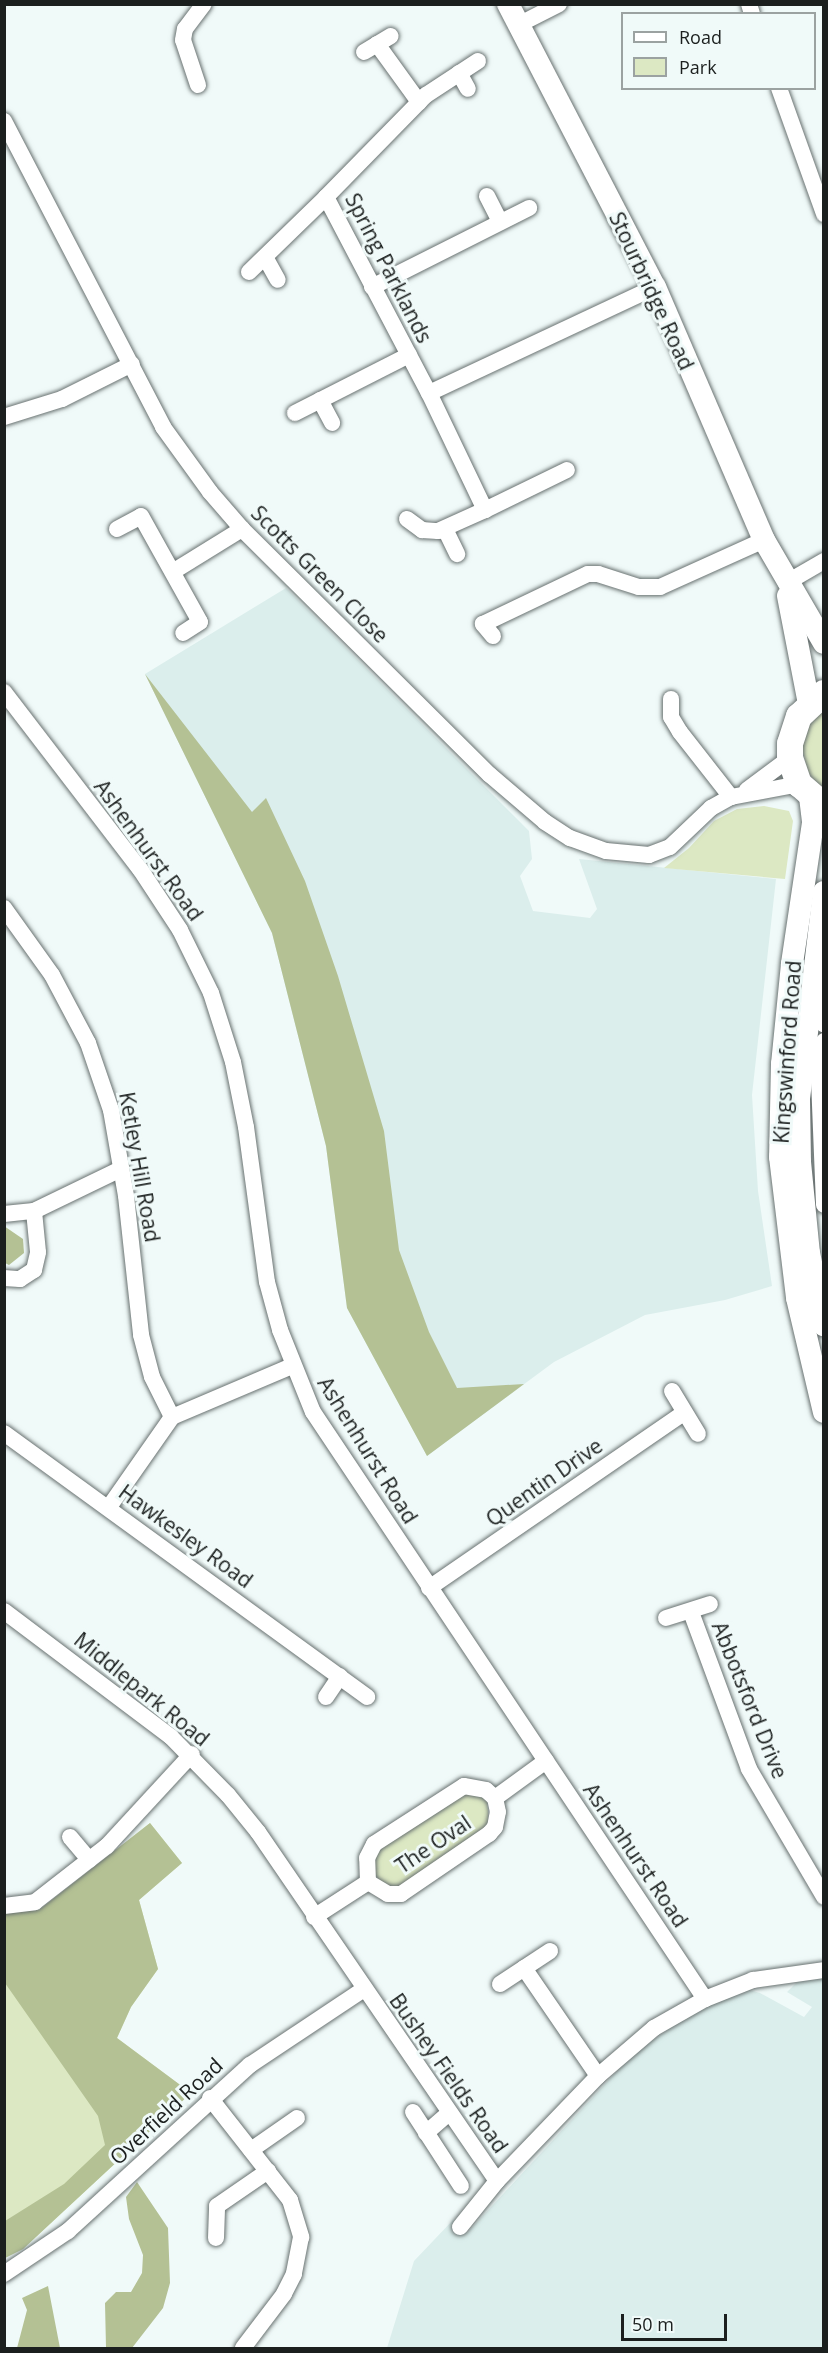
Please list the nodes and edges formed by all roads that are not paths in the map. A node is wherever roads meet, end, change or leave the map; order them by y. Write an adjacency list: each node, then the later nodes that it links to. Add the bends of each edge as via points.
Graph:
1 (204, 4): 8 (street, via 185,29 183,40)
2 (508, 4): 4 (main road, Stourbridge Road)
3 (559, 4): 4 (street)
4 (518, 25): 22 (main road, Stourbridge Road)
5 (377, 44): 11 (street)
6 (478, 61): 7 (street, Spring Parklands)
7 (459, 73): 9 (street); 11 (street, Spring Parklands)
8 (198, 85)
9 (468, 89)
10 (780, 90): 16 (street)
11 (419, 102): 14 (street, Spring Parklands)
12 (4, 121): 24 (street, Scotts Green Close)
13 (487, 196): 17 (street)
14 (326, 197): 18 (street); 21 (street, Spring Parklands)
15 (529, 208): 17 (street)
16 (824, 214)
17 (500, 222): 21 (street)
18 (266, 257): 19 (street); 20 (street)
19 (249, 272)
20 (278, 280)
21 (372, 287): 23 (street, Spring Parklands)
22 (655, 287): 25 (street); 36 (main road, Stourbridge Road)
23 (409, 355): 25 (street, Spring Parklands); 26 (street)
24 (132, 363): 28 (street, via 62,399); 34 (street, Scotts Green Close, via 163,427)
25 (429, 393): 31 (street, Spring Parklands)
26 (320, 400): 27 (street); 29 (street)
27 (295, 413)
28 (4, 417)
29 (332, 423)
30 (567, 470): 31 (street)
31 (485, 510): 35 (street)
32 (408, 519): 35 (street, via 422,530)
33 (117, 529): 39 (street, via 141,516)
34 (242, 529): 39 (street); 49 (street, Scotts Green Close, via 490,775 570,838 606,851 661,853 711,808)
35 (445, 529): 37 (street)
36 (764, 540): 40 (main road, Stourbridge Road); 42 (street, via 660,587 639,588 598,573 588,574 483,624)
37 (457, 554)
38 (824, 561): 40 (street)
39 (174, 571): 41 (street, via 200,622)
40 (786, 583): 43 (main road, Stourbridge Road); 45 (main road, Stourbridge Road)
41 (183, 633)
42 (493, 636)
43 (824, 643)
44 (4, 692): 47 (street, Ashenhurst Road)
45 (816, 698): 48 (highway, via 793,729)
46 (671, 699): 49 (street, via 669,708 675,725)
47 (11, 718): 63 (street, Ashenhurst Road, via 140,869 180,930 211,993 233,1062 267,1282)
48 (790, 758): 49 (street, Scotts Green Close); 50 (highway)
49 (738, 795): 50 (street, Scotts Green Close)
50 (811, 796): 65 (main road, Kingswinford Road, via 813,823 782,1064 780,1157 797,1298)
51 (824, 892): 53 (main road, Kingswinford Road)
52 (4, 908): 57 (street, Ketley Hill Road, via 52,975 88,1043 111,1110)
53 (813, 970): 54 (street, Kingswinford Road); 56 (main road, Kingswinford Road, via 799,1099)
54 (824, 1024)
55 (824, 1041): 56 (street, Kingswinford Road)
56 (815, 1161): 58 (street, Kingswinford Road); 62 (main road, Kingswinford Road, via 809,1253)
57 (121, 1169): 59 (street); 67 (street, Ketley Hill Road, via 141,1335 152,1377)
58 (824, 1205)
59 (34, 1211): 60 (street); 61 (street, via 38,1252 34,1270 20,1279)
60 (4, 1214)
61 (4, 1278)
62 (824, 1325)
63 (292, 1366): 67 (street); 71 (street, Ashenhurst Road, via 323,1429)
64 (672, 1391): 66 (street)
65 (824, 1412)
66 (684, 1413): 69 (street); 71 (street, Quentin Drive)
67 (172, 1418): 70 (street)
68 (4, 1433): 70 (street, Hawkesley Road)
69 (698, 1434)
70 (109, 1507): 76 (street, Hawkesley Road)
71 (429, 1588): 80 (street, Ashenhurst Road)
72 (710, 1604): 74 (street, Abbotsford Drive)
73 (4, 1611): 79 (street, Middlepark Road)
74 (691, 1612): 75 (street, Abbotsford Drive); 85 (street, Abbotsford Drive, via 749,1769)
75 (666, 1618)
76 (340, 1676): 77 (street); 78 (street, Hawkesley Road)
77 (326, 1697)
78 (367, 1697)
79 (192, 1754): 83 (street, via 164,1789); 87 (street, Middlepark Road, via 258,1832)
80 (546, 1761): 81 (street); 93 (street, Ashenhurst Road)
81 (495, 1798): 84 (street, The Oval, via 486,1790 464,1786 374,1844 367,1858); 84 (street, The Oval, via 498,1812 489,1834 401,1894 388,1894)
82 (70, 1837): 83 (street)
83 (89, 1860): 86 (street, via 35,1902)
84 (368, 1882): 87 (street)
85 (824, 1897)
86 (4, 1906)
87 (314, 1917): 92 (street, Middlepark Road)
88 (550, 1951): 89 (street)
89 (524, 1968): 91 (street); 94 (street)
90 (824, 1970): 93 (street, Bushey Fields Road, via 753,1980)
91 (500, 1984)
92 (364, 1989): 95 (street, Overfield Road, via 290,2036); 97 (street, Bushey Fields Road)
93 (705, 1999): 94 (street, Bushey Fields Road, via 654,2028)
94 (598, 2076): 102 (street, Bushey Fields Road)
95 (210, 2098): 100 (street); 106 (street, Overfield Road, via 68,2231)
96 (413, 2112): 99 (street)
97 (449, 2113): 99 (street); 102 (street, Bushey Fields Road)
98 (297, 2118): 100 (street)
99 (426, 2133): 103 (street)
100 (251, 2150): 101 (street)
101 (268, 2171): 105 (street, via 217,2206); 107 (street, via 297,2215 301,2237 284,2294)
102 (497, 2181): 104 (street, Bushey Fields Road)
103 (461, 2186)
104 (460, 2227)
105 (216, 2238)
106 (4, 2274)
107 (243, 2349)

